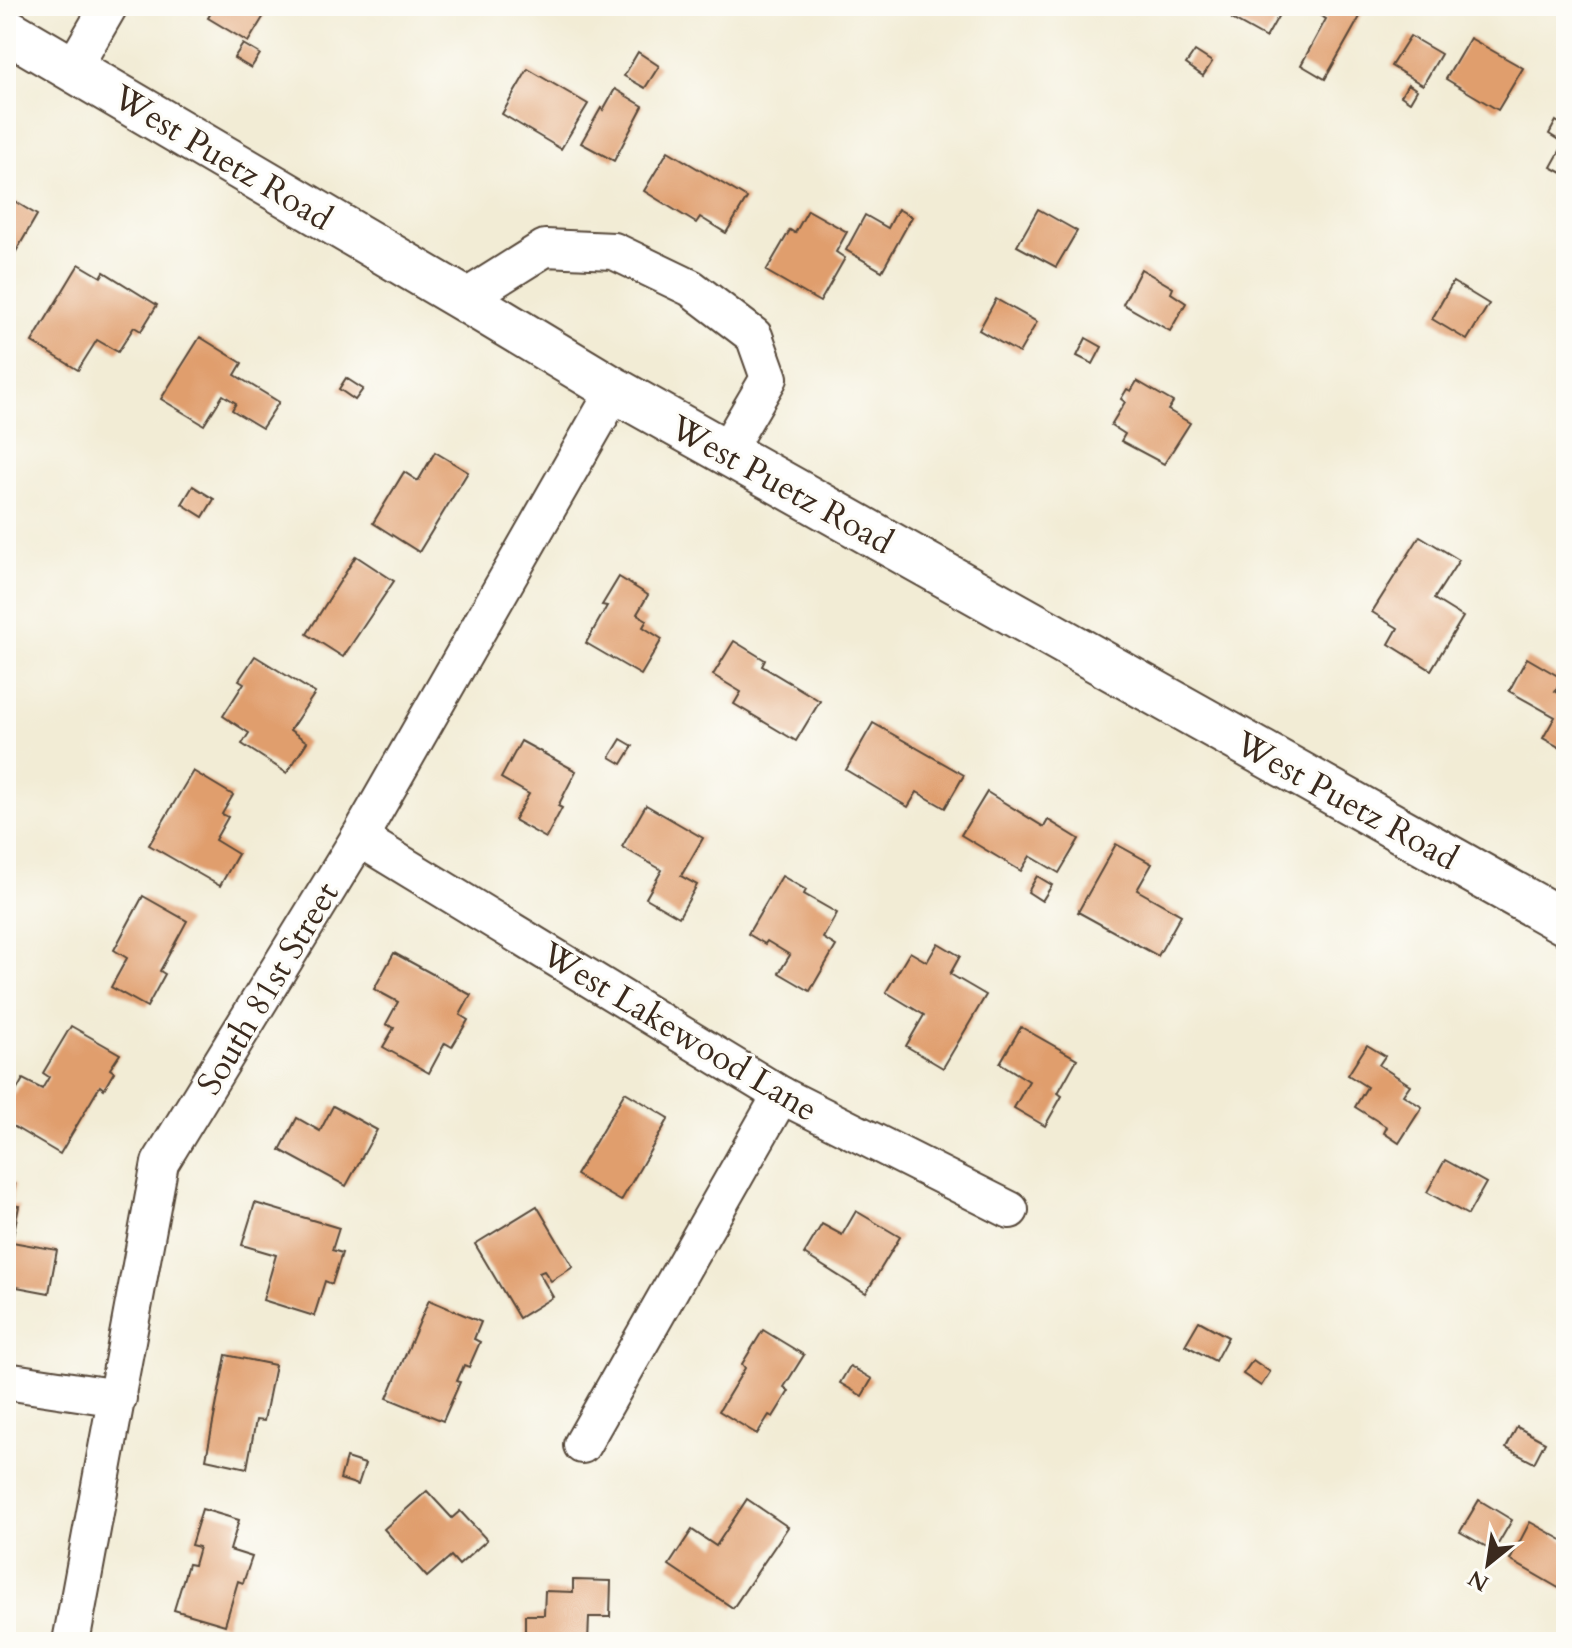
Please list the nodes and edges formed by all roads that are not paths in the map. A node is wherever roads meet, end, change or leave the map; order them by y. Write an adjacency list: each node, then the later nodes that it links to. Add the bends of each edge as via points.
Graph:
1 (109, 6): 3 (street)
2 (6, 30): 3 (street, West Puetz Road)
3 (73, 68): 4 (street, West Puetz Road)
4 (464, 299): 5 (street, West Puetz Road); 6 (street, via 545,248 614,251 691,288 754,336 769,378)
5 (615, 390): 6 (street, West Puetz Road); 7 (street, South 81st Street)
6 (725, 453): 8 (street, West Puetz Road)
7 (359, 838): 9 (street, West Lakewood Lane); 12 (street, South 81st Street, via 160,1163)
8 (1566, 923)
9 (781, 1095): 10 (street, West Lakewood Lane); 13 (street)
10 (1010, 1210)
11 (6, 1381): 12 (street)
12 (118, 1398): 14 (street, South 81st Street)
13 (582, 1445)
14 (71, 1642)

